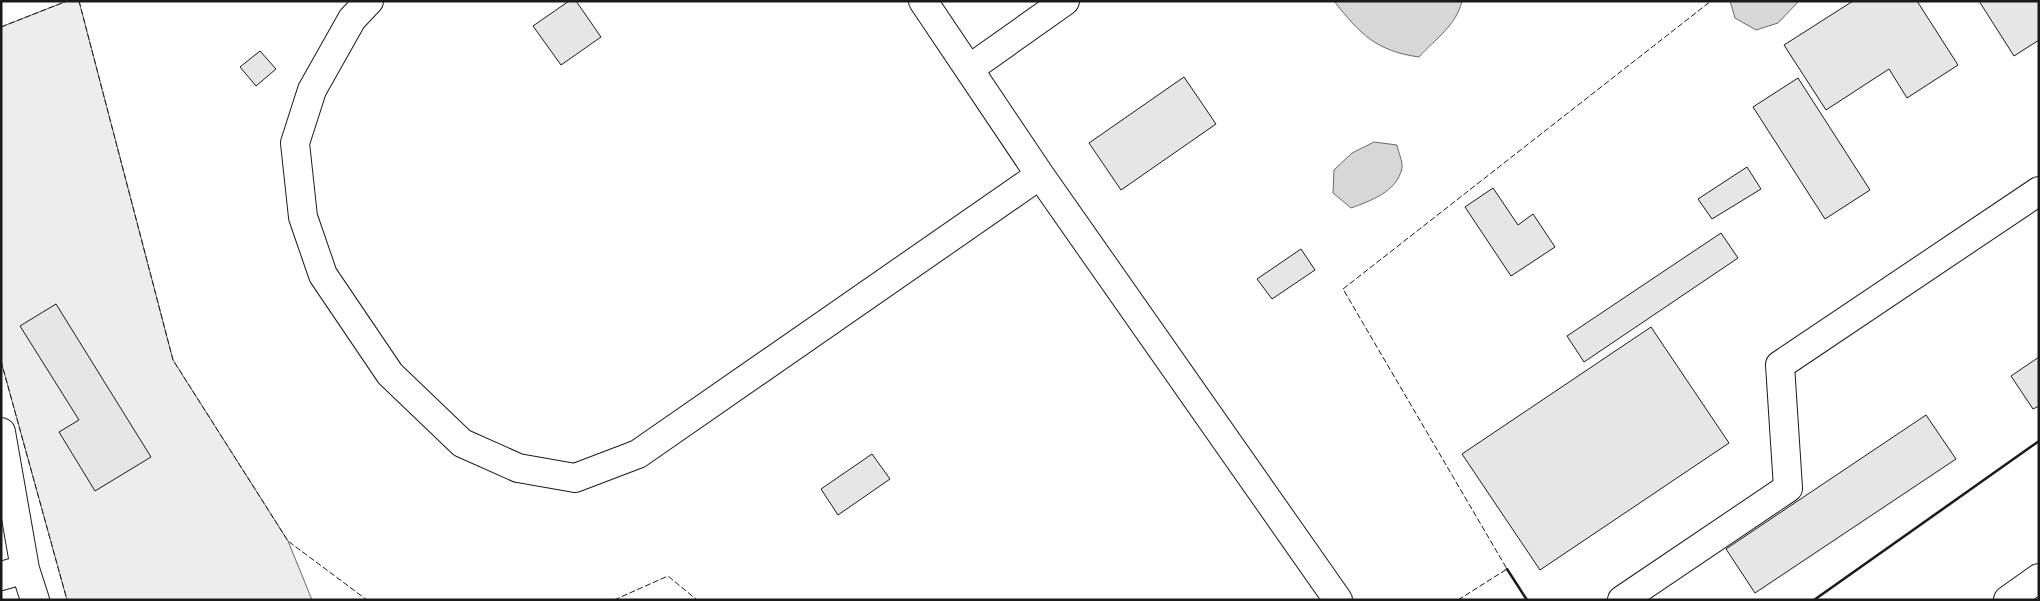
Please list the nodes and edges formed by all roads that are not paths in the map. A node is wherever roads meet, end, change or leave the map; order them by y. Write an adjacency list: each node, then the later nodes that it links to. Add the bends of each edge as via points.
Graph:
1 (370, 1): 5 (street, via 352,18 312,90 295,143 303,217 323,275 390,374 462,443 518,468 575,478 638,454)
2 (923, 1): 4 (street)
3 (1065, 1): 4 (street)
4 (969, 69): 5 (street)
5 (1040, 175): 11 (street)
6 (2039, 191): 12 (street, via 1780,365 1788,488)
7 (1, 432): 8 (street)
8 (13, 573): 10 (street)
9 (2039, 578): 13 (street)
10 (35, 600)
11 (1338, 600)
12 (1622, 600)
13 (2008, 600)

